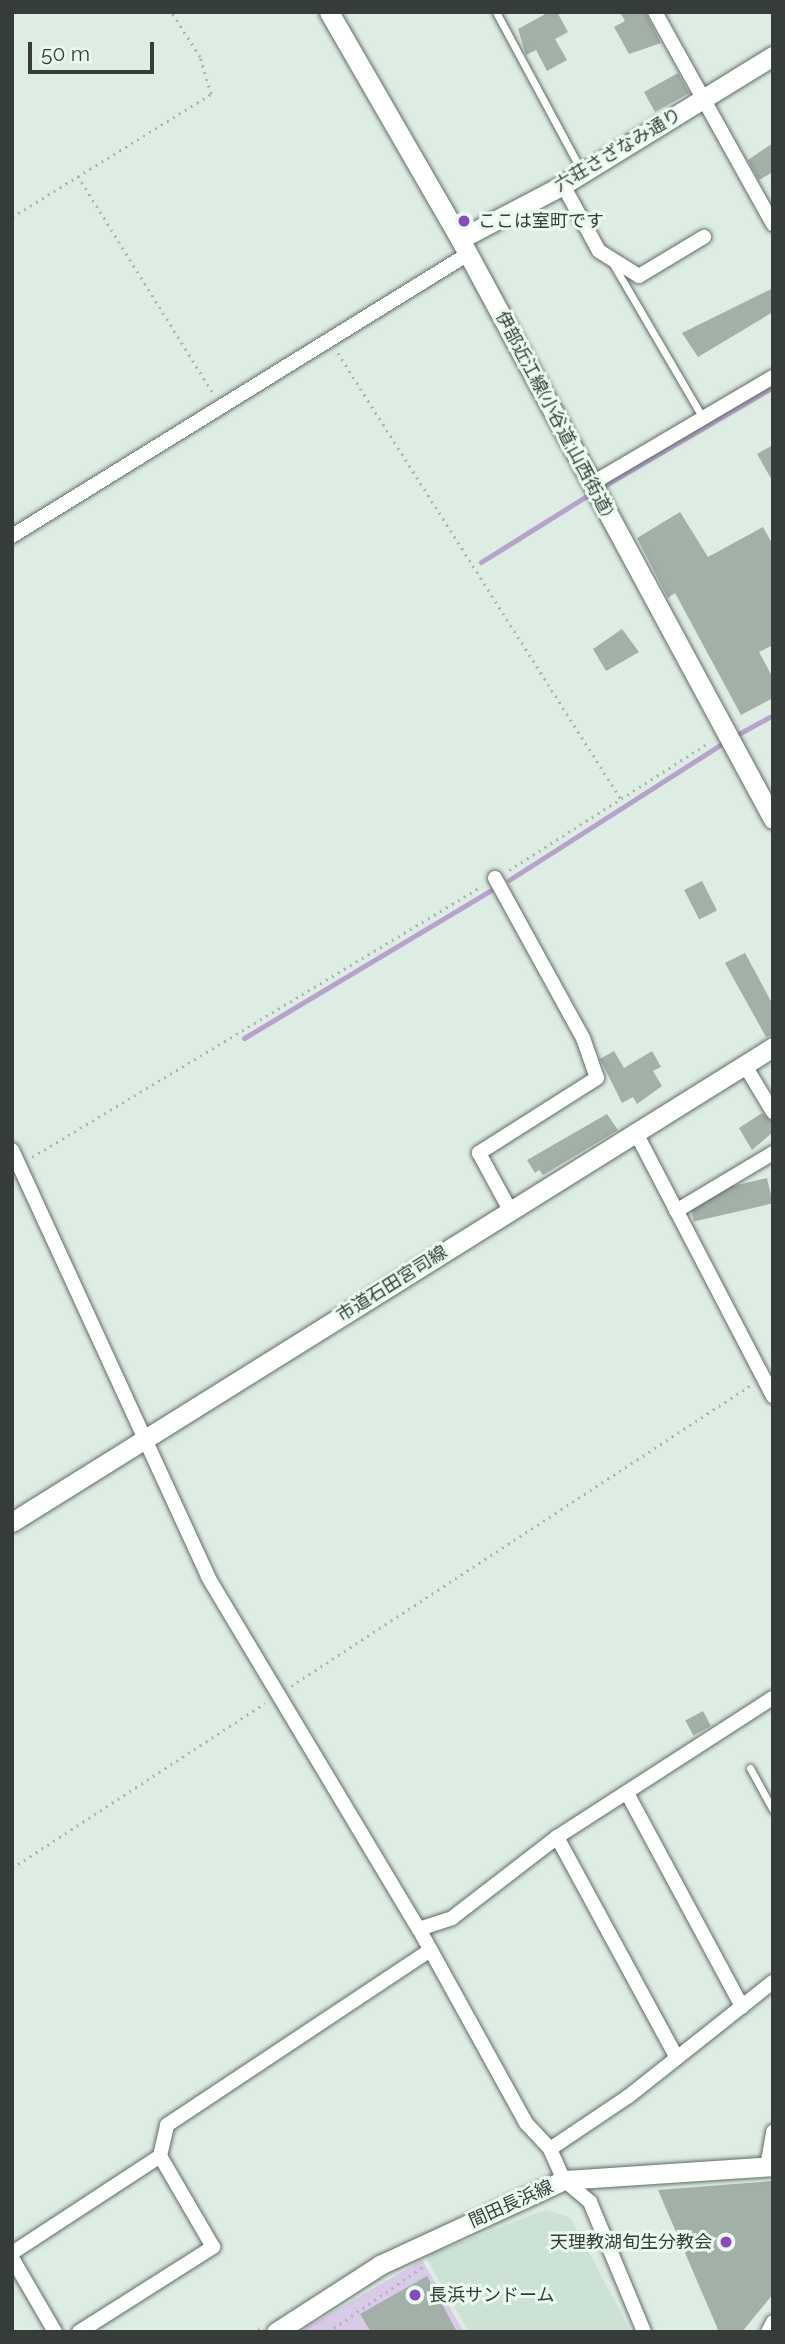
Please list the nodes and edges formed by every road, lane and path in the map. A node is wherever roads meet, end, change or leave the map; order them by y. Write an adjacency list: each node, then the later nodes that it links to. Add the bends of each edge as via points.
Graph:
1 (171, 12): 8 (path, via 200,57 212,94)
2 (496, 12): 7 (lane)
3 (655, 12): 6 (street)
4 (335, 15): 13 (main road, 伊部近江線(小谷道;山西街道))
5 (773, 56): 6 (main road, 六荘さざなみ通り)
6 (701, 100): 7 (main road, 六荘さざなみ通り); 11 (street)
7 (582, 173): 9 (main road, 六荘さざなみ通り)
8 (78, 176): 10 (path); 17 (path)
9 (563, 185): 13 (main road, 六荘さざなみ通り); 14 (street, via 599,251)
10 (12, 217)
11 (773, 224)
12 (704, 237): 14 (street, via 639,276)
13 (464, 246): 15 (street); 19 (main road, 伊部近江線(小谷道;山西街道))
14 (613, 264): 18 (lane)
15 (331, 341): 17 (street); 22 (path)
16 (773, 377): 18 (street)
17 (222, 407): 20 (street)
18 (703, 418): 19 (street)
19 (591, 484): 21 (main road, 伊部近江線(小谷道;山西街道))
20 (12, 536)
21 (724, 733): 22 (path); 23 (main road, 伊部近江線(小谷道;山西街道))
22 (621, 799): 24 (path)
23 (773, 820)
24 (495, 878): 31 (path); 32 (street, via 583,1038 597,1078 479,1153)
25 (773, 1047): 26 (main road, 市道石田宮司線)
26 (744, 1064): 27 (street); 28 (main road, 市道石田宮司線)
27 (773, 1112)
28 (635, 1131): 32 (main road, 市道石田宮司線); 33 (street)
29 (12, 1150): 31 (street)
30 (773, 1153): 33 (street)
31 (19, 1164): 36 (street)
32 (510, 1210): 36 (main road, 市道石田宮司線)
33 (676, 1211): 34 (street)
34 (768, 1373): 35 (street); 38 (path)
35 (773, 1396)
36 (144, 1439): 37 (main road, 市道石田宮司線); 38 (street, via 208,1577)
37 (12, 1522)
38 (276, 1696): 44 (path); 45 (street)
39 (771, 1704): 41 (street)
40 (750, 1768): 42 (lane)
41 (627, 1793): 43 (street); 48 (street)
42 (773, 1810)
43 (557, 1837): 45 (street, via 452,1918); 49 (street)
44 (12, 1868)
45 (419, 1929): 46 (street)
46 (430, 1950): 51 (street, via 526,2123); 52 (street, via 167,2125)
47 (773, 1982): 48 (street)
48 (742, 2007): 49 (street)
49 (677, 2058): 51 (street)
50 (773, 2132): 53 (street)
51 (550, 2149): 54 (street)
52 (160, 2156): 55 (street); 59 (street, via 213,2247)
53 (770, 2166): 54 (main road, 間田長浜線)
54 (564, 2180): 60 (main road, 間田長浜線, via 380,2265); 62 (street, via 590,2202)
55 (12, 2255): 58 (street)
56 (428, 2262): 61 (path, via 413,2278)
57 (773, 2322): 63 (street)
58 (55, 2332)
59 (79, 2332)
60 (276, 2332)
61 (328, 2332)
62 (644, 2332)
63 (768, 2332)

